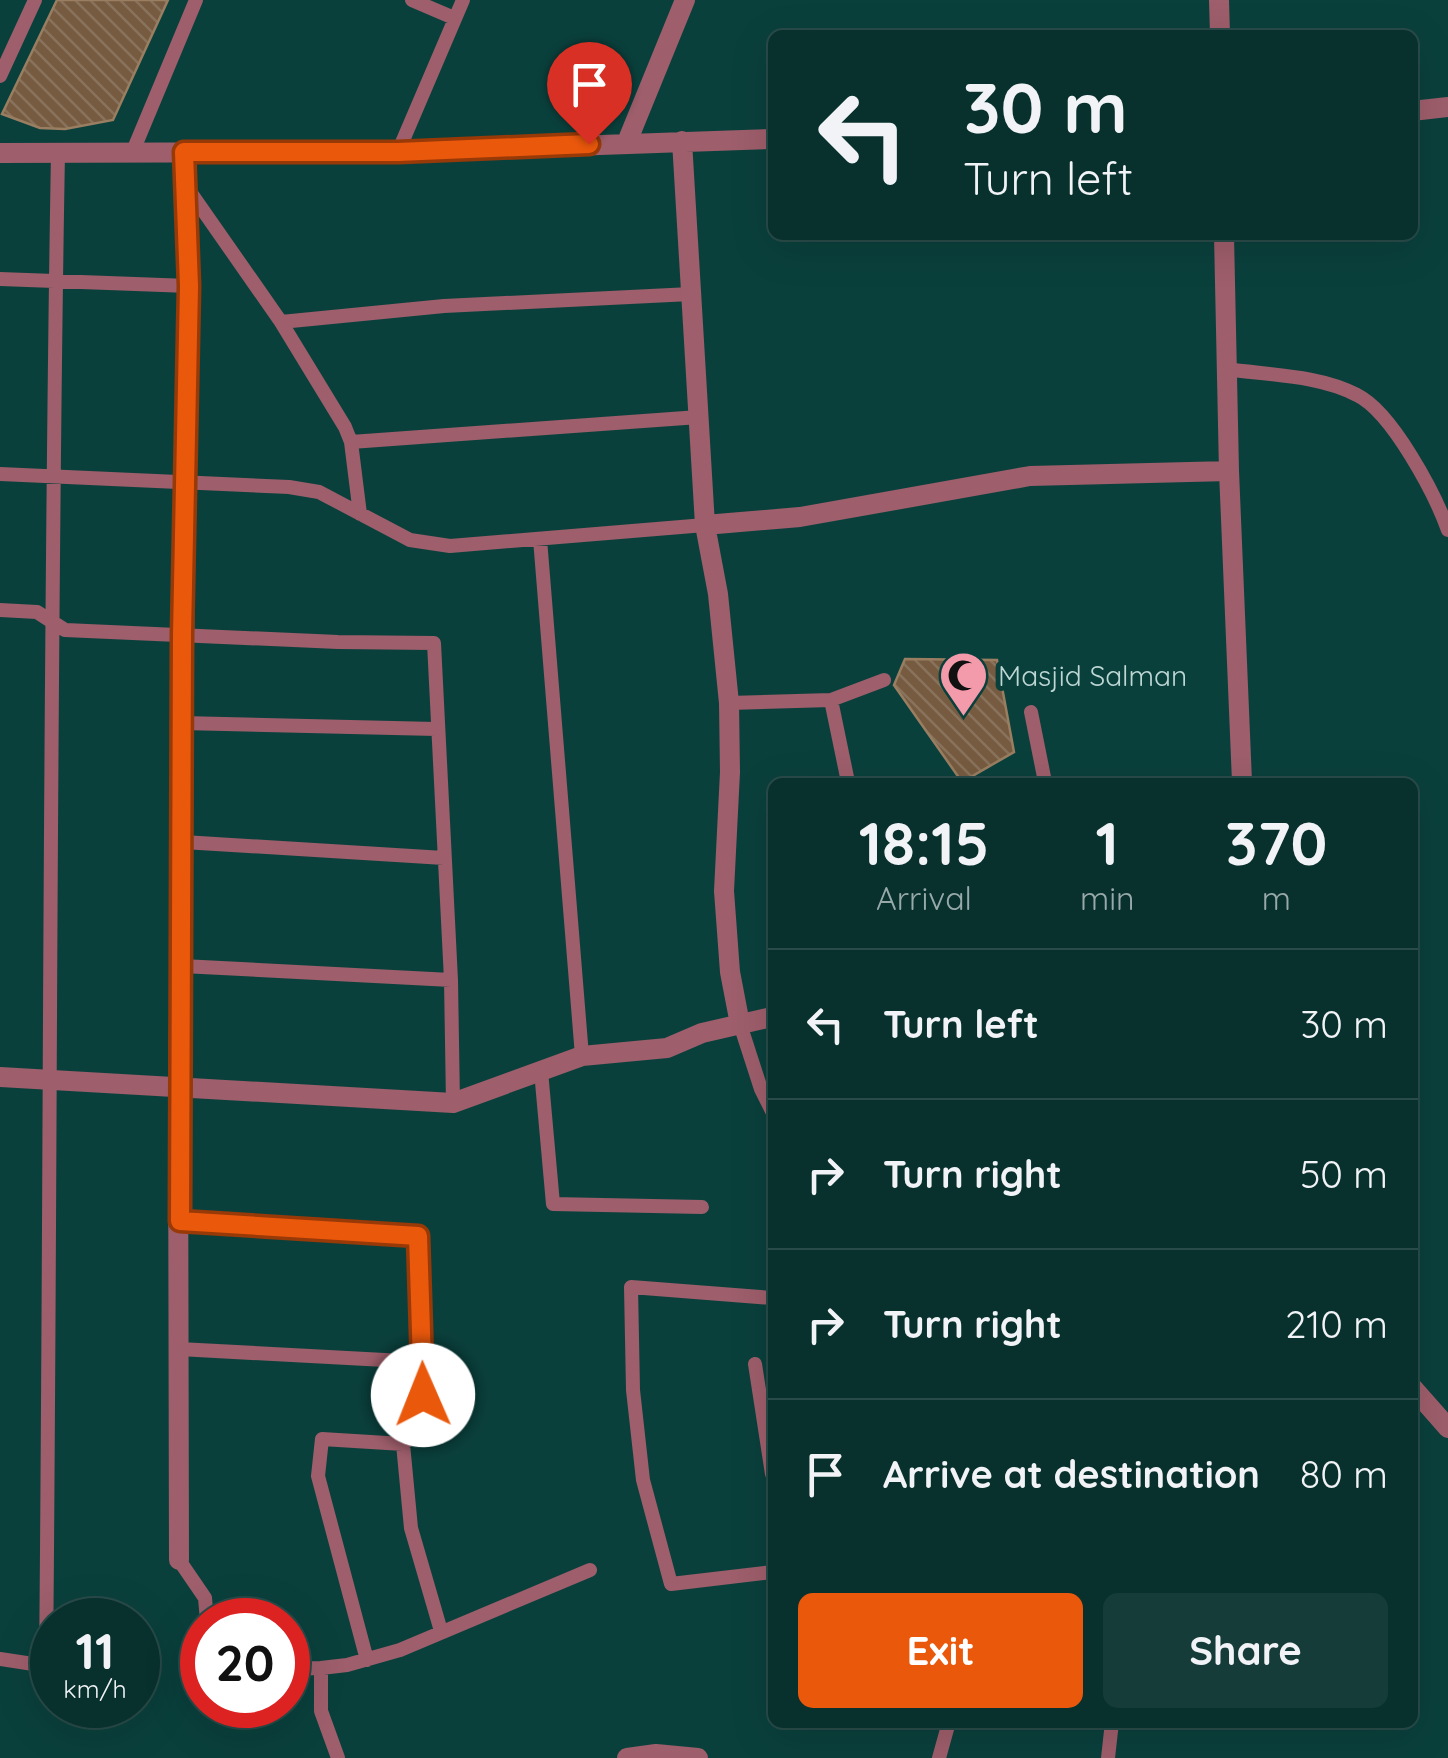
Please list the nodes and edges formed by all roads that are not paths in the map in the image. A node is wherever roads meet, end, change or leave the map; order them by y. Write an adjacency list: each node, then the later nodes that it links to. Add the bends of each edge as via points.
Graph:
1 (36, 0): 9 (lane)
2 (196, 0): 15 (lane)
3 (412, 0): 7 (lane)
4 (463, 0): 7 (lane)
5 (685, 0): 14 (street)
6 (1219, 0): 8 (street)
7 (454, 18): 17 (lane)
8 (1220, 30)
9 (0, 76)
10 (1448, 107): 11 (street)
11 (1418, 110)
12 (768, 140): 13 (street)
13 (682, 141): 14 (street); 25 (street)
14 (628, 142): 17 (street)
15 (133, 151): 16 (street); 19 (street)
16 (184, 152): 17 (street); 20 (street)
17 (398, 152)
18 (0, 153): 19 (street)
19 (58, 153): 23 (lane)
20 (186, 186): 24 (street); 26 (lane)
21 (1224, 240): 27 (street)
22 (0, 280): 23 (lane)
23 (56, 281): 24 (lane); 32 (lane)
24 (189, 286): 33 (street)
25 (690, 294): 26 (lane); 28 (street)
26 (281, 322): 29 (lane)
27 (1226, 369): 30 (street); 36 (lane, via 1360,396 1389,424 1421,472)
28 (699, 417): 29 (lane); 35 (street)
29 (351, 442): 34 (lane)
30 (1229, 471): 35 (street, via 1030,476 800,518); 49 (street)
31 (0, 474): 32 (lane)
32 (54, 476): 33 (lane); 39 (lane)
33 (185, 483): 34 (lane, via 319,492); 40 (street)
34 (360, 514): 37 (lane, via 410,540 450,546)
35 (704, 526): 37 (lane); 43 (street)
36 (1448, 530)
37 (540, 539): 56 (lane)
38 (0, 610): 39 (lane)
39 (50, 619): 40 (lane, via 65,630); 59 (lane)
40 (182, 635): 45 (street); 46 (lane, via 434,643)
41 (884, 680): 42 (lane)
42 (832, 700): 43 (lane); 47 (lane)
43 (729, 703): 55 (street, via 724,891)
44 (1032, 712): 48 (lane)
45 (182, 722): 46 (lane); 50 (street)
46 (436, 728): 51 (lane)
47 (847, 778)
48 (1044, 778)
49 (1242, 778)
50 (183, 842): 51 (lane); 52 (street)
51 (444, 858): 53 (lane)
52 (182, 966): 53 (lane); 60 (street)
53 (451, 980): 61 (lane)
54 (768, 1018): 55 (street)
55 (740, 1024): 56 (street, via 666,1048); 62 (lane)
56 (582, 1056): 57 (street)
57 (541, 1071): 61 (street); 63 (lane, via 552,1204)
58 (0, 1077): 59 (street)
59 (52, 1080): 60 (street); 78 (lane, via 46,1666)
60 (178, 1087): 61 (street); 64 (street)
61 (453, 1103)
62 (768, 1104)
63 (702, 1207)
64 (180, 1221): 66 (street); 67 (lane, via 418,1236)
65 (768, 1298): 75 (lane, via 630,1288 642,1480 672,1584)
66 (179, 1349): 67 (lane); 73 (street)
67 (422, 1362): 71 (lane, via 423,1428)
68 (755, 1364): 72 (lane)
69 (1418, 1393): 70 (street)
70 (1448, 1427)
71 (403, 1444): 77 (lane, via 411,1528); 79 (lane, via 322,1439 318,1476)
72 (768, 1448)
73 (179, 1560): 76 (lane)
74 (590, 1570): 77 (lane)
75 (768, 1572)
76 (205, 1598)
77 (441, 1631): 79 (lane)
78 (0, 1659)
79 (366, 1660): 81 (lane)
80 (310, 1668): 81 (lane)
81 (321, 1668): 84 (lane, via 321,1711)
82 (946, 1728): 87 (lane)
83 (1111, 1728): 88 (lane)
84 (338, 1758)
85 (627, 1758): 86 (street)
86 (698, 1758)
87 (939, 1758)
88 (1108, 1758)

